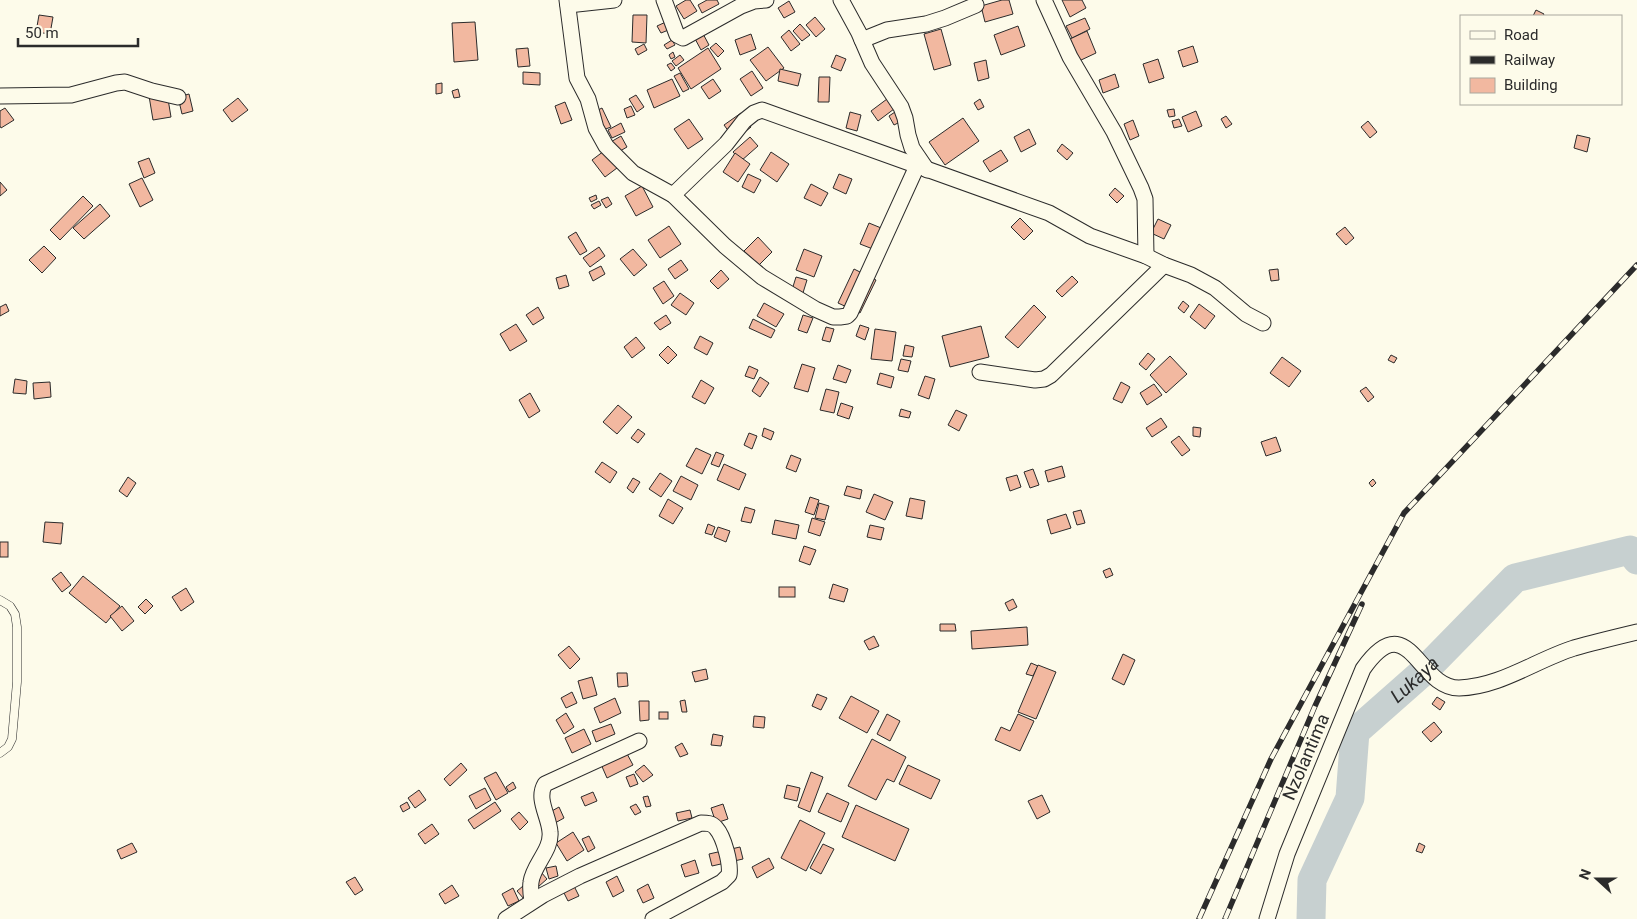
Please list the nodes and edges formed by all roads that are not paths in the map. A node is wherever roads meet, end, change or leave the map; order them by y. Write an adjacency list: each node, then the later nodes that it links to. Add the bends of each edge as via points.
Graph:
1 (614, 0): 6 (street)
2 (664, 0): 3 (street, via 677,36 683,38 741,6)
3 (766, 0)
4 (841, 0): 8 (street)
5 (1044, 0): 13 (street, via 1070,56 1142,188)
6 (567, 2): 12 (street, via 576,78 588,99 596,128 606,146 633,173)
7 (976, 5): 8 (street, via 926,24 887,30)
8 (862, 40): 11 (street, via 872,63 901,107 912,148)
9 (0, 96): 10 (street, via 71,94 126,82)
10 (178, 97)
11 (922, 168): 12 (street, via 757,110); 12 (street, via 850,313 840,318 815,309 762,277); 13 (street, via 1049,213 1090,236)
12 (673, 195)
13 (1146, 256): 14 (street)
14 (1164, 266): 15 (street, via 1215,288); 16 (street, via 1051,375 1035,380)
15 (1263, 324)
16 (980, 372)
17 (0, 600): 20 (lane, via 15,614 17,682 12,739)
18 (1637, 632): 24 (street, Nzolantima, via 1574,648 1494,681 1456,688 1428,672 1412,652 1398,645 1386,646 1363,669 1292,841)
19 (639, 740): 21 (street, via 545,784 542,799 550,832 549,842 531,881)
20 (0, 753)
21 (532, 902): 22 (street); 23 (street, via 580,876 701,823 717,828 729,861 729,875)
22 (506, 919)
23 (654, 919)
24 (1267, 919)

